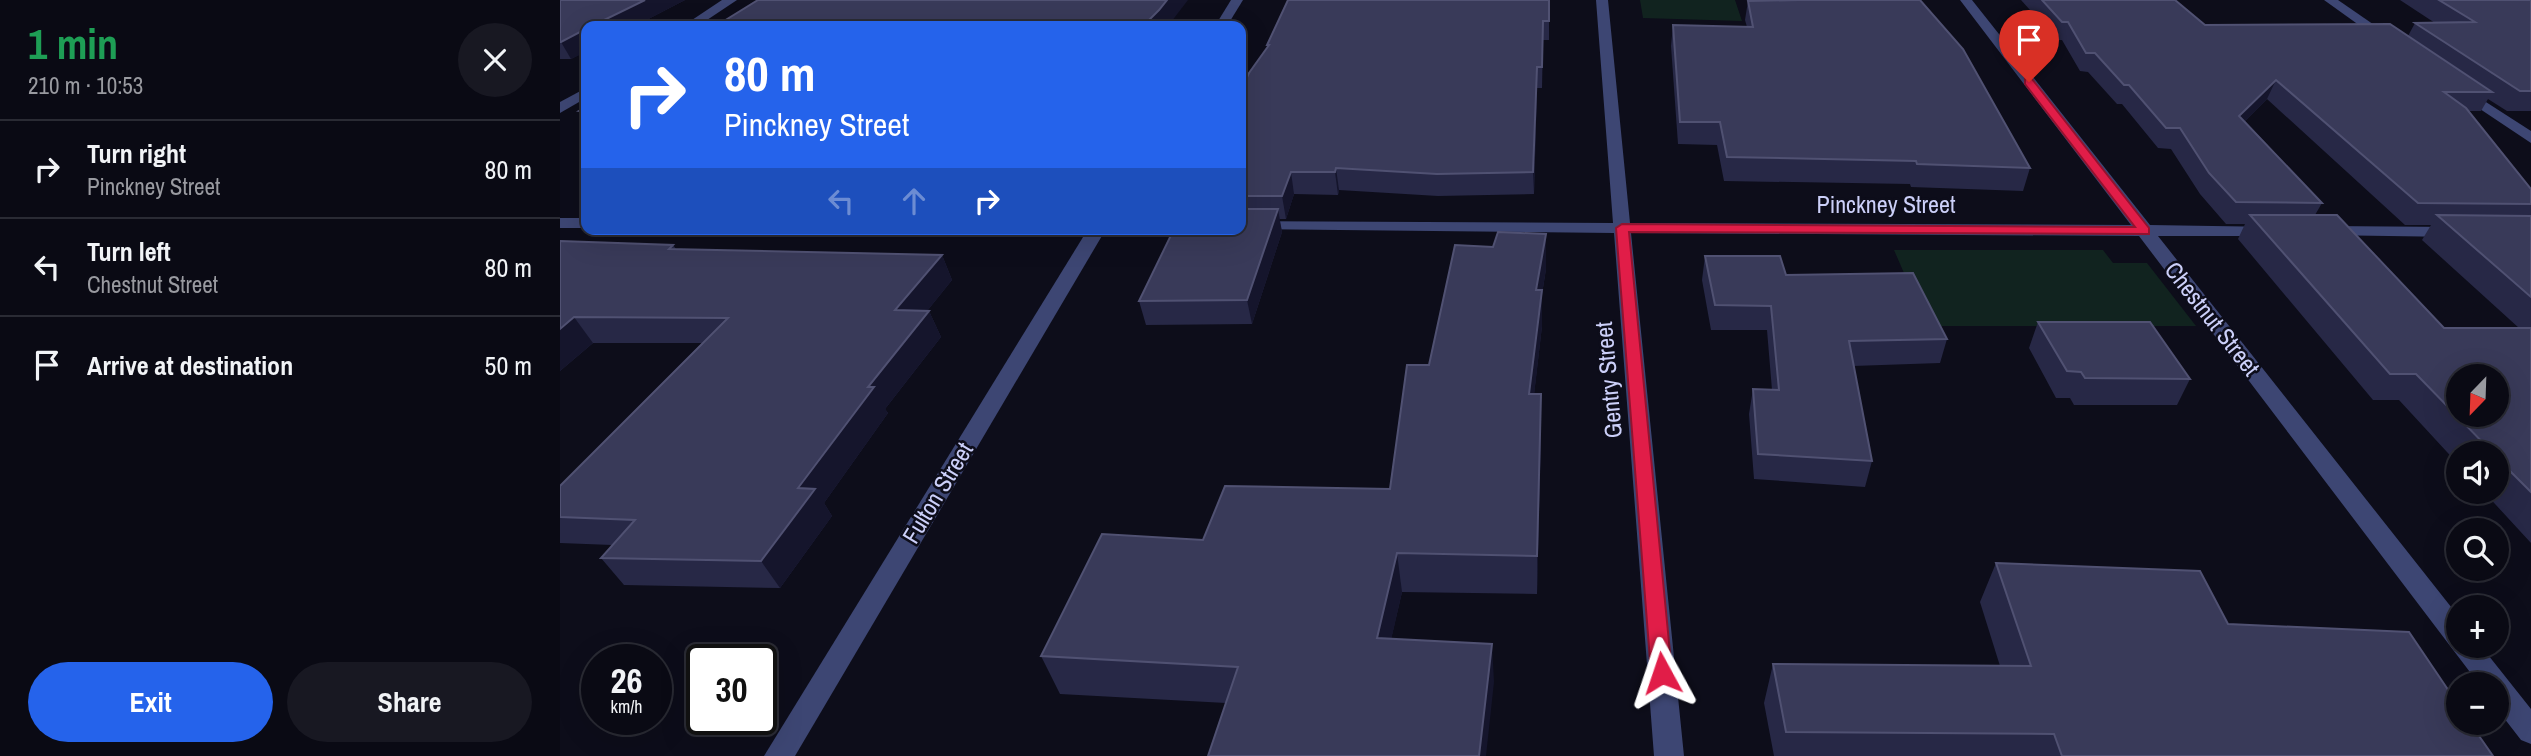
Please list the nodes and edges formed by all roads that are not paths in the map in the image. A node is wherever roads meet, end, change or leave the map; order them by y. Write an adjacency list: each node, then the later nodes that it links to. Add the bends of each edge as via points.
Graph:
1 (730, 0): 6 (street)
2 (1237, 0): 7 (street)
3 (1602, 0): 16 (street, Gentry Street)
4 (1966, 0): 17 (street, Chestnut Street)
5 (2330, 0): 8 (street)
6 (698, 21)
7 (1224, 21)
8 (2397, 46)
9 (2453, 84): 12 (street)
10 (581, 95): 11 (street)
11 (560, 109)
12 (2531, 138)
13 (560, 223): 14 (street)
14 (581, 223)
15 (1246, 226): 16 (street, Pinckney Street)
16 (1622, 228): 17 (street, Pinckney Street); 28 (street, Gentry Street)
17 (2145, 231): 18 (street, Pinckney Street); 22 (street, Chestnut Street)
18 (2288, 231)
19 (2315, 231): 20 (street)
20 (2477, 232)
21 (1093, 235): 27 (street, Fulton Street)
22 (2446, 621)
23 (2474, 658): 24 (street)
24 (2485, 672)
25 (2509, 703): 26 (street)
26 (2531, 731)
27 (779, 756)
28 (1669, 756)

